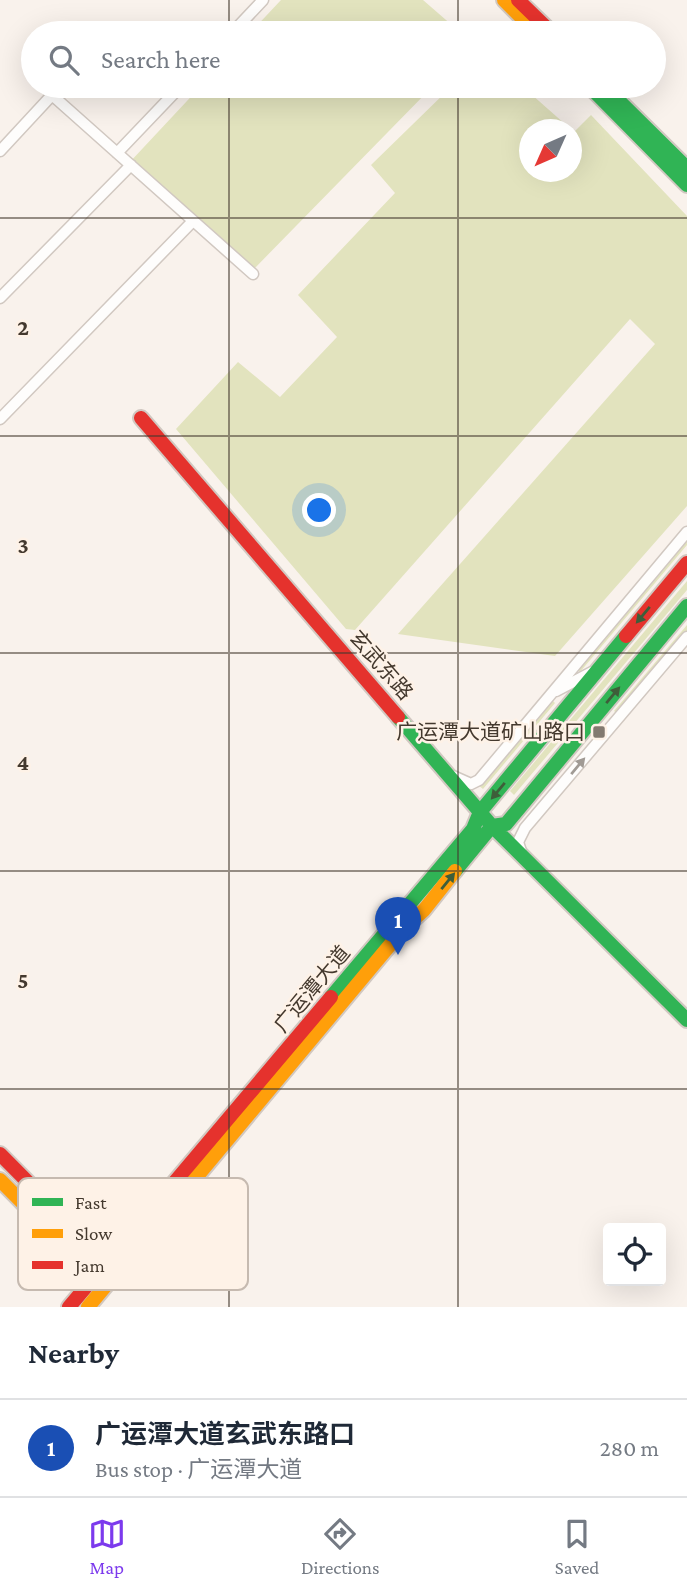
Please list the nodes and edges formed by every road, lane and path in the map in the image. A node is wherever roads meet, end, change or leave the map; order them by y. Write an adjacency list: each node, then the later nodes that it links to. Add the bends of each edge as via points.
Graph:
1 (263, 0): 4 (street)
2 (504, 0): 5 (main road)
3 (518, 0): 6 (main road)
4 (243, 21)
5 (525, 21)
6 (540, 21)
7 (49, 98): 12 (street)
8 (55, 98): 13 (street)
9 (170, 98): 13 (street)
10 (601, 98): 16 (main road)
11 (616, 98): 15 (main road)
12 (0, 151)
13 (117, 153): 14 (street)
14 (131, 165): 17 (street); 19 (street)
15 (687, 167)
16 (687, 186)
17 (194, 221): 18 (street); 21 (street)
18 (253, 274)
19 (0, 298)
20 (141, 418): 28 (main road, 玄武东路)
21 (0, 419)
22 (687, 532): 27 (street)
23 (687, 563): 26 (main road, 广运潭大道, one-way to 26)
24 (687, 606): 30 (main road, 广运潭大道, one-way to 24, via 506,824)
25 (687, 637): 31 (street, one-way to 25, via 518,842 525,828)
26 (599, 668): 27 (street); 29 (main road, 广运潭大道, one-way to 29)
27 (551, 694): 28 (street, via 475,783 461,782)
28 (441, 767): 29 (main road, 玄武东路)
29 (480, 812): 30 (main road, 玄武东路); 35 (main road, 广运潭大道, via 473,829)
30 (492, 826): 31 (main road, 玄武东路); 36 (main road, 广运潭大道, one-way to 30)
31 (526, 860): 32 (main road, 玄武东路)
32 (687, 1020)
33 (0, 1154): 34 (main road)
34 (22, 1178)
35 (186, 1178)
36 (189, 1178)
37 (0, 1180): 38 (main road)
38 (18, 1198)
39 (83, 1290): 41 (main road, 广运潭大道)
40 (101, 1291): 42 (main road, 广运潭大道)
41 (69, 1307)
42 (88, 1307)

